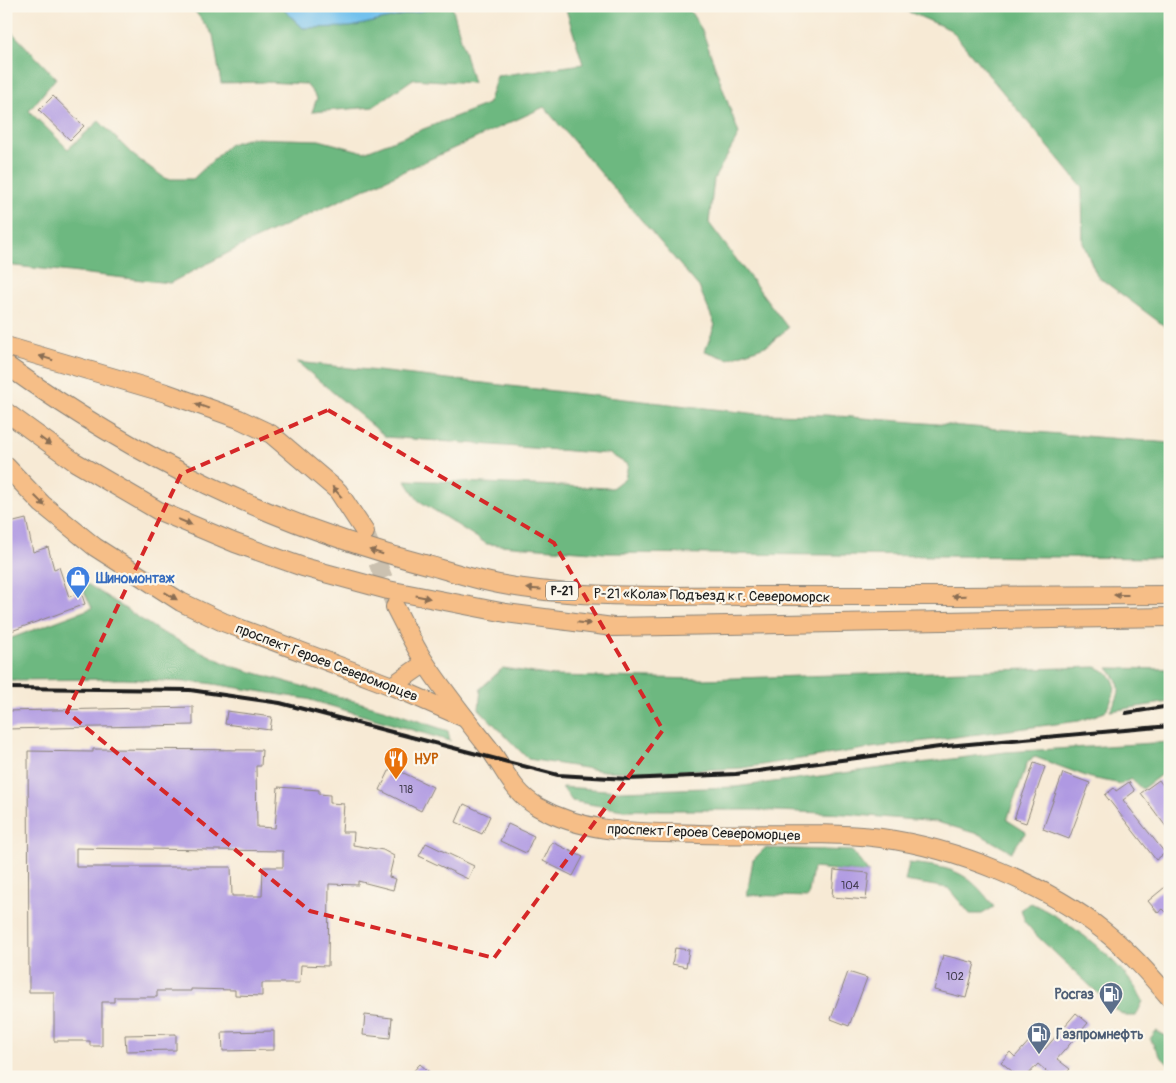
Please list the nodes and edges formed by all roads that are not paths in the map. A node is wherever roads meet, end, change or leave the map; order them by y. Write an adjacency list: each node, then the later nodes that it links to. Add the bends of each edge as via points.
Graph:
1 (6, 346): 5 (main road, one-way to 1, via 338,491 271,434 166,393)
2 (6, 365): 6 (main road, Р-21 «Кола» Подъезд к г. Североморск / Р-21, one-way to 2, via 614,595 523,588 476,579 326,536 182,474 58,402)
3 (6, 412): 8 (main road, Р-21 «Кола» Подъезд к г. Североморск / Р-21, one-way to 8, via 75,462 159,511 235,543 303,567 388,590 506,613 613,627)
4 (6, 466): 10 (main road, проспект Героев Североморцев, one-way to 10, via 42,504 95,547 181,602 223,622)
5 (365, 532)
6 (1170, 595)
7 (395, 606): 9 (main road)
8 (1170, 617)
9 (425, 663): 10 (main road); 11 (main road)
10 (392, 686): 11 (main road, проспект Героев Североморцев)
11 (466, 718): 12 (main road, проспект Героев Североморцев, via 506,778 525,798 539,808 576,823 620,831 879,838 950,854 1042,891 1074,910 1105,932 1144,968)
12 (1170, 998)

